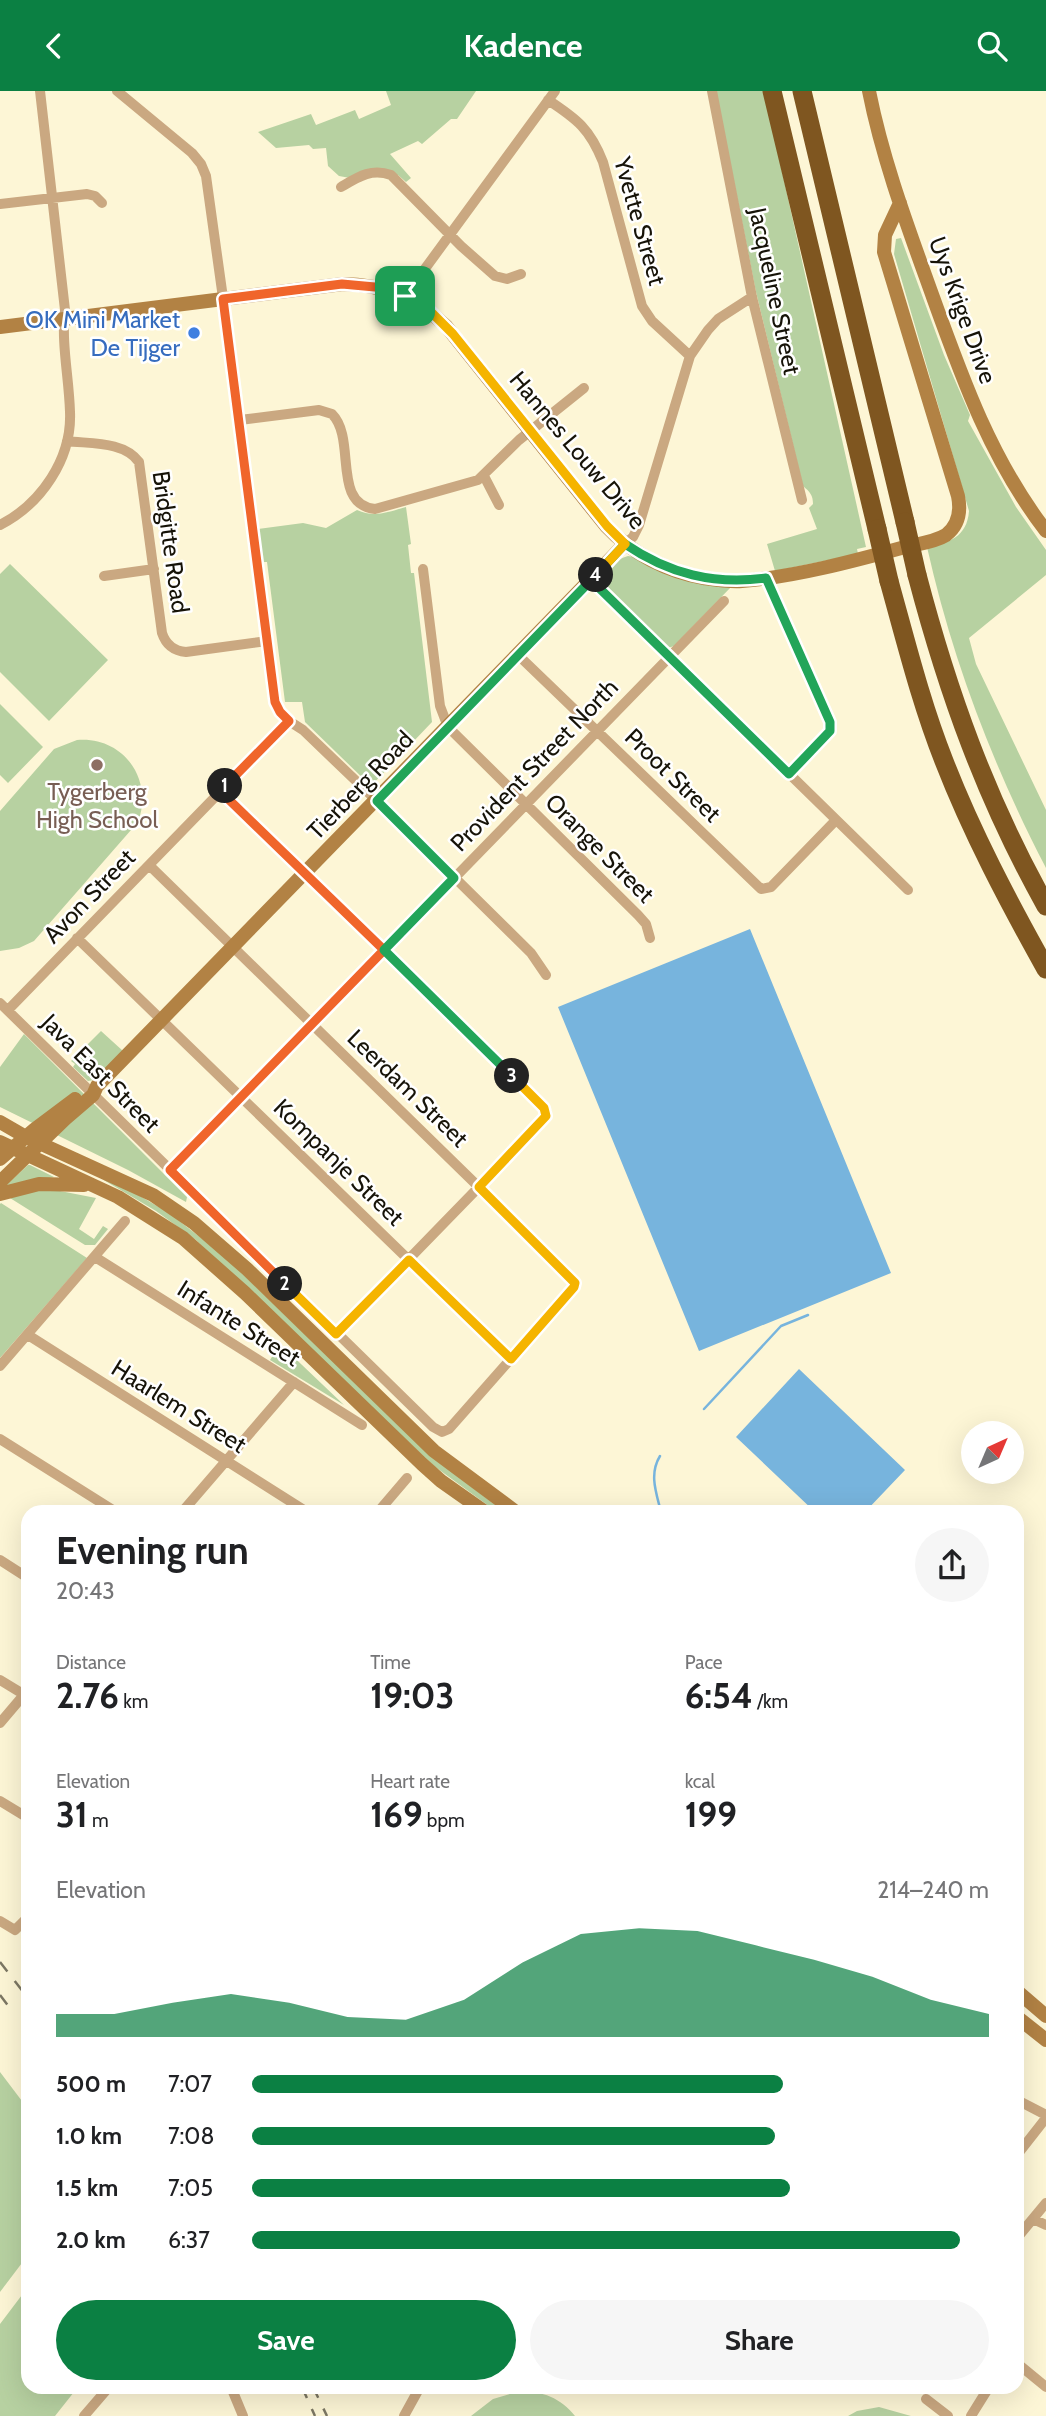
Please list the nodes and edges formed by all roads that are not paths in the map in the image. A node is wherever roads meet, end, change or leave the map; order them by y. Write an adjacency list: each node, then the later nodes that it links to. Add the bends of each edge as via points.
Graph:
1 (40, 91): 9 (street)
2 (117, 91): 19 (street, via 191,153 204,170)
3 (712, 91): 18 (street, Jacqueline Street)
4 (772, 91): 59 (highway, bridge, via 912,664 944,761 984,852)
5 (802, 91): 54 (highway, bridge, via 936,646 971,750)
6 (869, 91): 11 (street, Uys Krige Drive)
7 (552, 96): 15 (street); 22 (street, Yvette Street, via 583,125 596,145 642,306)
8 (341, 187): 15 (street, via 371,172 391,175)
9 (52, 198): 10 (street, via 90,194); 12 (street); 20 (street)
10 (102, 203)
11 (900, 203): 13 (street, Uys Krige Drive); 14 (street, Hannes Louw Drive)
12 (0, 204)
13 (905, 217): 14 (street); 31 (street, Uys Krige Drive, via 968,392 1008,474)
14 (890, 221): 36 (street, Hannes Louw Drive, via 884,252 958,496 957,520 949,532 936,539)
15 (451, 236): 16 (street, via 495,277); 17 (street)
16 (521, 274)
17 (405, 296): 19 (street, Hannes Louw Drive, via 342,284); 25 (street, Hannes Louw Drive, via 446,326)
18 (752, 297): 22 (street, via 718,319); 28 (street, Jacqueline Street)
19 (223, 299): 20 (street, Hannes Louw Drive); 24 (street)
20 (64, 319): 21 (street, Hannes Louw Drive); 26 (street, via 71,413)
21 (0, 327)
22 (690, 356): 32 (street, via 639,525)
23 (584, 387): 25 (street)
24 (240, 420): 27 (street, via 319,410 332,414 341,427 351,494 365,508 387,507); 39 (street)
25 (531, 430): 27 (street); 32 (street, Hannes Louw Drive)
26 (67, 442): 30 (street, via 47,485 32,502); 33 (street, Bridgitte Road, via 123,448 136,458 142,471)
27 (484, 476): 29 (street)
28 (802, 500)
29 (499, 505)
30 (2, 520)
31 (1046, 531)
32 (625, 544): 36 (street, Hannes Louw Drive, via 655,562 694,576 732,581); 37 (street, Tierberg Road)
33 (154, 569): 35 (street); 39 (street, Bridgitte Road, via 162,633 173,649 186,652)
34 (423, 569): 43 (street, Orange Street, via 440,706)
35 (104, 576)
36 (766, 578): 45 (street, via 831,725 828,734)
37 (591, 580): 40 (street, Tierberg Road); 41 (street)
38 (724, 601): 41 (street, Provident Street North)
39 (267, 641): 42 (street, via 275,702)
40 (518, 655): 43 (street, Tierberg Road); 44 (street, Proot Street)
41 (669, 657): 44 (street, Provident Street North); 45 (street)
42 (289, 721): 46 (street, Avon Street); 47 (street)
43 (448, 727): 47 (street, Tierberg Road); 48 (street, Orange Street)
44 (597, 731): 48 (street, Provident Street North); 49 (street, Proot Street, via 764,890)
45 (789, 774): 49 (street)
46 (220, 791): 50 (street, Avon Street); 51 (street)
47 (377, 801): 51 (street, Tierberg Road); 52 (street)
48 (526, 804): 52 (street, Provident Street North); 55 (street, Orange Street, via 638,915)
49 (836, 820): 53 (street)
50 (149, 865): 56 (street, Avon Street); 57 (street, Leerdam Street)
51 (306, 874): 57 (street, Tierberg Road); 58 (street)
52 (454, 878): 58 (street, Provident Street North); 60 (street, via 531,953)
53 (908, 890)
54 (1046, 906)
55 (650, 938)
56 (77, 939): 61 (street, Avon Street); 62 (street, Kompanje Street)
57 (234, 947): 62 (street, Tierberg Road); 63 (street, Leerdam Street)
58 (384, 950): 63 (street, Provident Street North); 75 (street, via 547,1114)
59 (1046, 968)
60 (546, 975)
61 (4, 1007): 64 (street, Java East Street)
62 (163, 1020): 64 (street, Tierberg Road); 65 (street, Kompanje Street)
63 (313, 1024): 65 (street, Provident Street North); 75 (street, Leerdam Street)
64 (92, 1090): 67 (street, Tierberg Road); 68 (street, Tierberg Road); 72 (street, Java East Street)
65 (242, 1097): 72 (street, Provident Street North); 79 (street, Kompanje Street)
66 (0, 1122): 67 (street)
67 (26, 1137): 68 (street); 69 (street, Tierberg Road)
68 (41, 1144): 70 (street, Tierberg Road); 94 (street, via 153,1195 194,1223 434,1451)
69 (7, 1145): 70 (street); 71 (street, Tierberg Road)
70 (28, 1156): 73 (street, Tierberg Road); 74 (street)
71 (0, 1159)
72 (170, 1170): 80 (street, Java East Street)
73 (0, 1182)
74 (92, 1185): 76 (street, via 39,1185); 93 (street, via 141,1209 197,1249 441,1481)
75 (479, 1187): 79 (street); 82 (street, Leerdam Street, via 575,1285)
76 (0, 1194)
77 (125, 1221): 78 (street)
78 (95, 1257): 81 (street); 84 (street, Infante Street)
79 (409, 1260): 80 (street); 82 (street, Kompanje Street)
80 (336, 1334): 82 (street, Java East Street, via 438,1431 445,1431)
81 (27, 1335): 83 (street); 87 (street, Haarlem Street)
82 (511, 1359)
83 (0, 1366)
84 (294, 1382): 85 (street, Infante Street); 87 (street)
85 (362, 1425)
86 (0, 1439): 89 (street)
87 (227, 1461): 90 (street); 91 (street, Haarlem Street)
88 (407, 1478): 92 (street)
89 (106, 1505)
90 (188, 1505)
91 (296, 1505)
92 (384, 1505)
93 (475, 1505)
94 (507, 1505)
95 (0, 1560): 96 (street)
96 (21, 1574)
97 (0, 1680): 98 (street)
98 (21, 1691)
99 (21, 1700): 100 (street)
100 (0, 1723)
101 (0, 1801): 102 (street)
102 (21, 1814)
103 (0, 1921): 104 (street, via 15,1930)
104 (21, 1924)
105 (1024, 1997): 106 (street)
106 (1046, 2016)
107 (1024, 2023): 108 (street)
108 (1046, 2040)
109 (1024, 2104): 110 (street)
110 (1046, 2117): 111 (street)
111 (1024, 2146)
112 (1046, 2203): 113 (street)
113 (1033, 2218): 114 (street); 115 (street)
114 (1046, 2225)
115 (1024, 2229)
116 (1024, 2369): 117 (street)
117 (1046, 2387)
118 (103, 2394): 123 (street)
119 (234, 2394): 124 (street)
120 (416, 2394): 125 (street)
121 (985, 2394): 127 (street)
122 (926, 2399): 126 (street)
123 (86, 2415)
124 (243, 2416)
125 (404, 2416)
126 (948, 2416)
127 (971, 2416)

